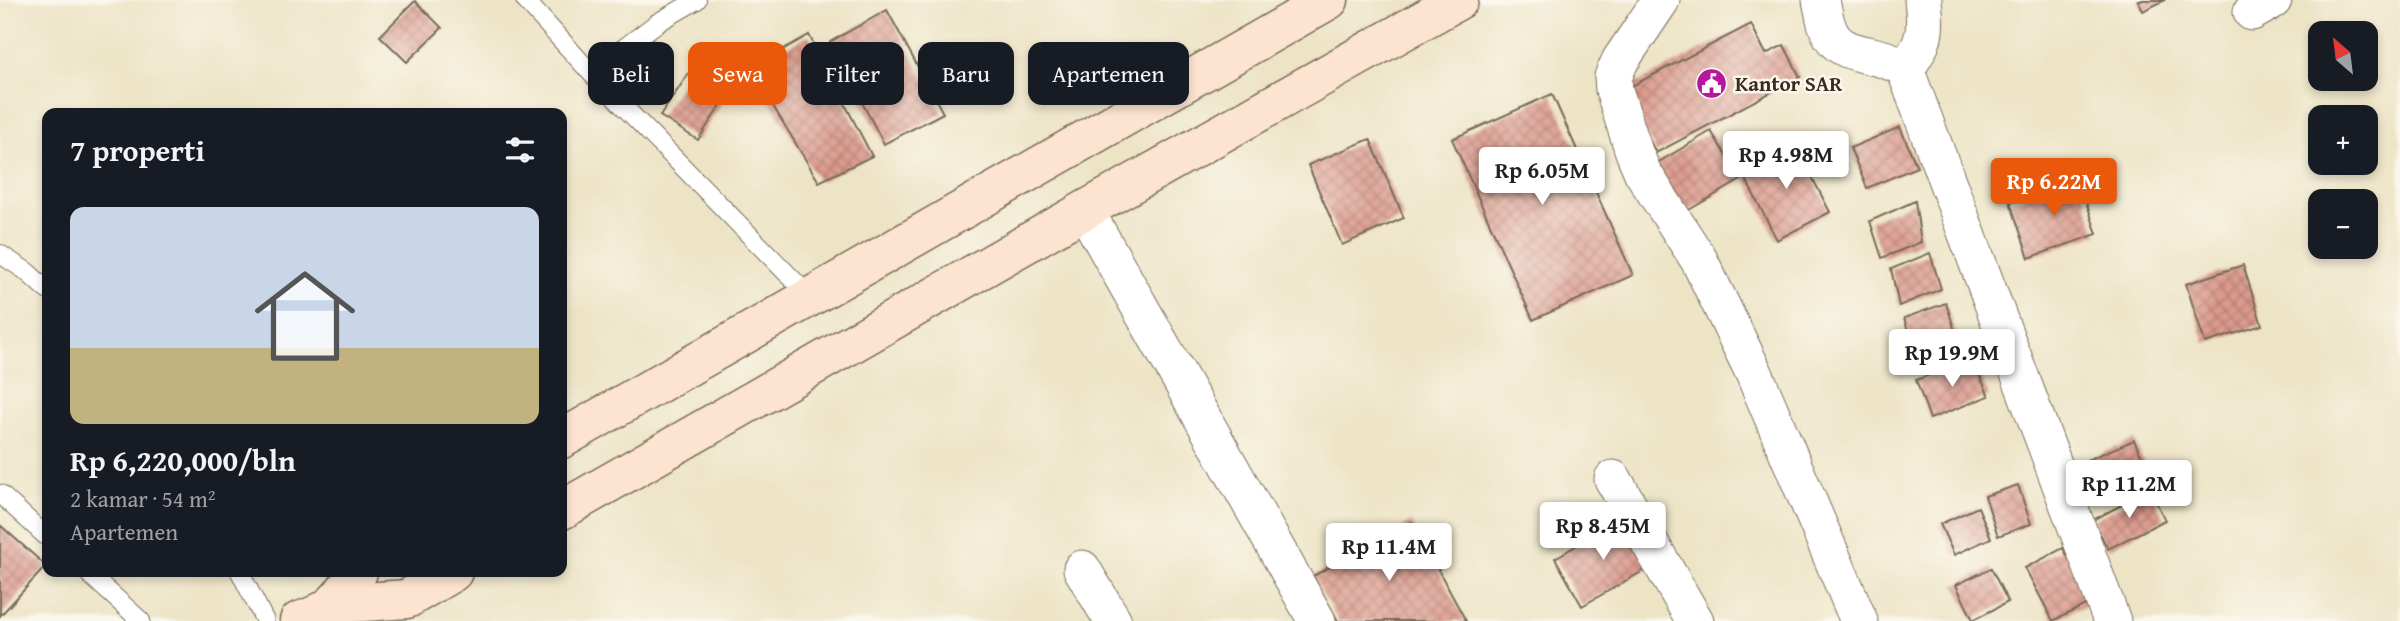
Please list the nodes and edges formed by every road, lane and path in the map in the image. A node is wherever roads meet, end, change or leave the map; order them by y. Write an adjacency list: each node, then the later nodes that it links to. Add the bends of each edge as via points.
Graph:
1 (524, 0): 10 (lane)
2 (697, 0): 8 (lane)
3 (1329, 0): 15 (street)
4 (1459, 0): 12 (street)
5 (1661, 0): 32 (street, via 1620,61 1613,77 1614,90 1643,173 1699,260 1754,373)
6 (1821, 0): 9 (street, via 1833,40 1849,51 1895,61)
7 (1923, 0): 9 (street, via 1925,39)
8 (632, 42)
9 (1905, 69): 33 (street)
10 (588, 70)
11 (622, 105): 15 (lane)
12 (1085, 209): 19 (street); 30 (street)
13 (0, 254): 14 (lane)
14 (42, 285)
15 (810, 297): 16 (street)
16 (567, 436)
17 (1613, 479): 31 (street)
18 (0, 494): 20 (lane)
19 (567, 507)
20 (42, 532)
21 (1082, 569): 29 (street)
22 (92, 577): 27 (lane)
23 (243, 577): 28 (lane)
24 (353, 577): 26 (street)
25 (444, 577): 26 (street, via 407,599)
26 (317, 616)
27 (141, 621)
28 (265, 621)
29 (1113, 621)
30 (1317, 621)
31 (1695, 621)
32 (1859, 621)
33 (2112, 621)

